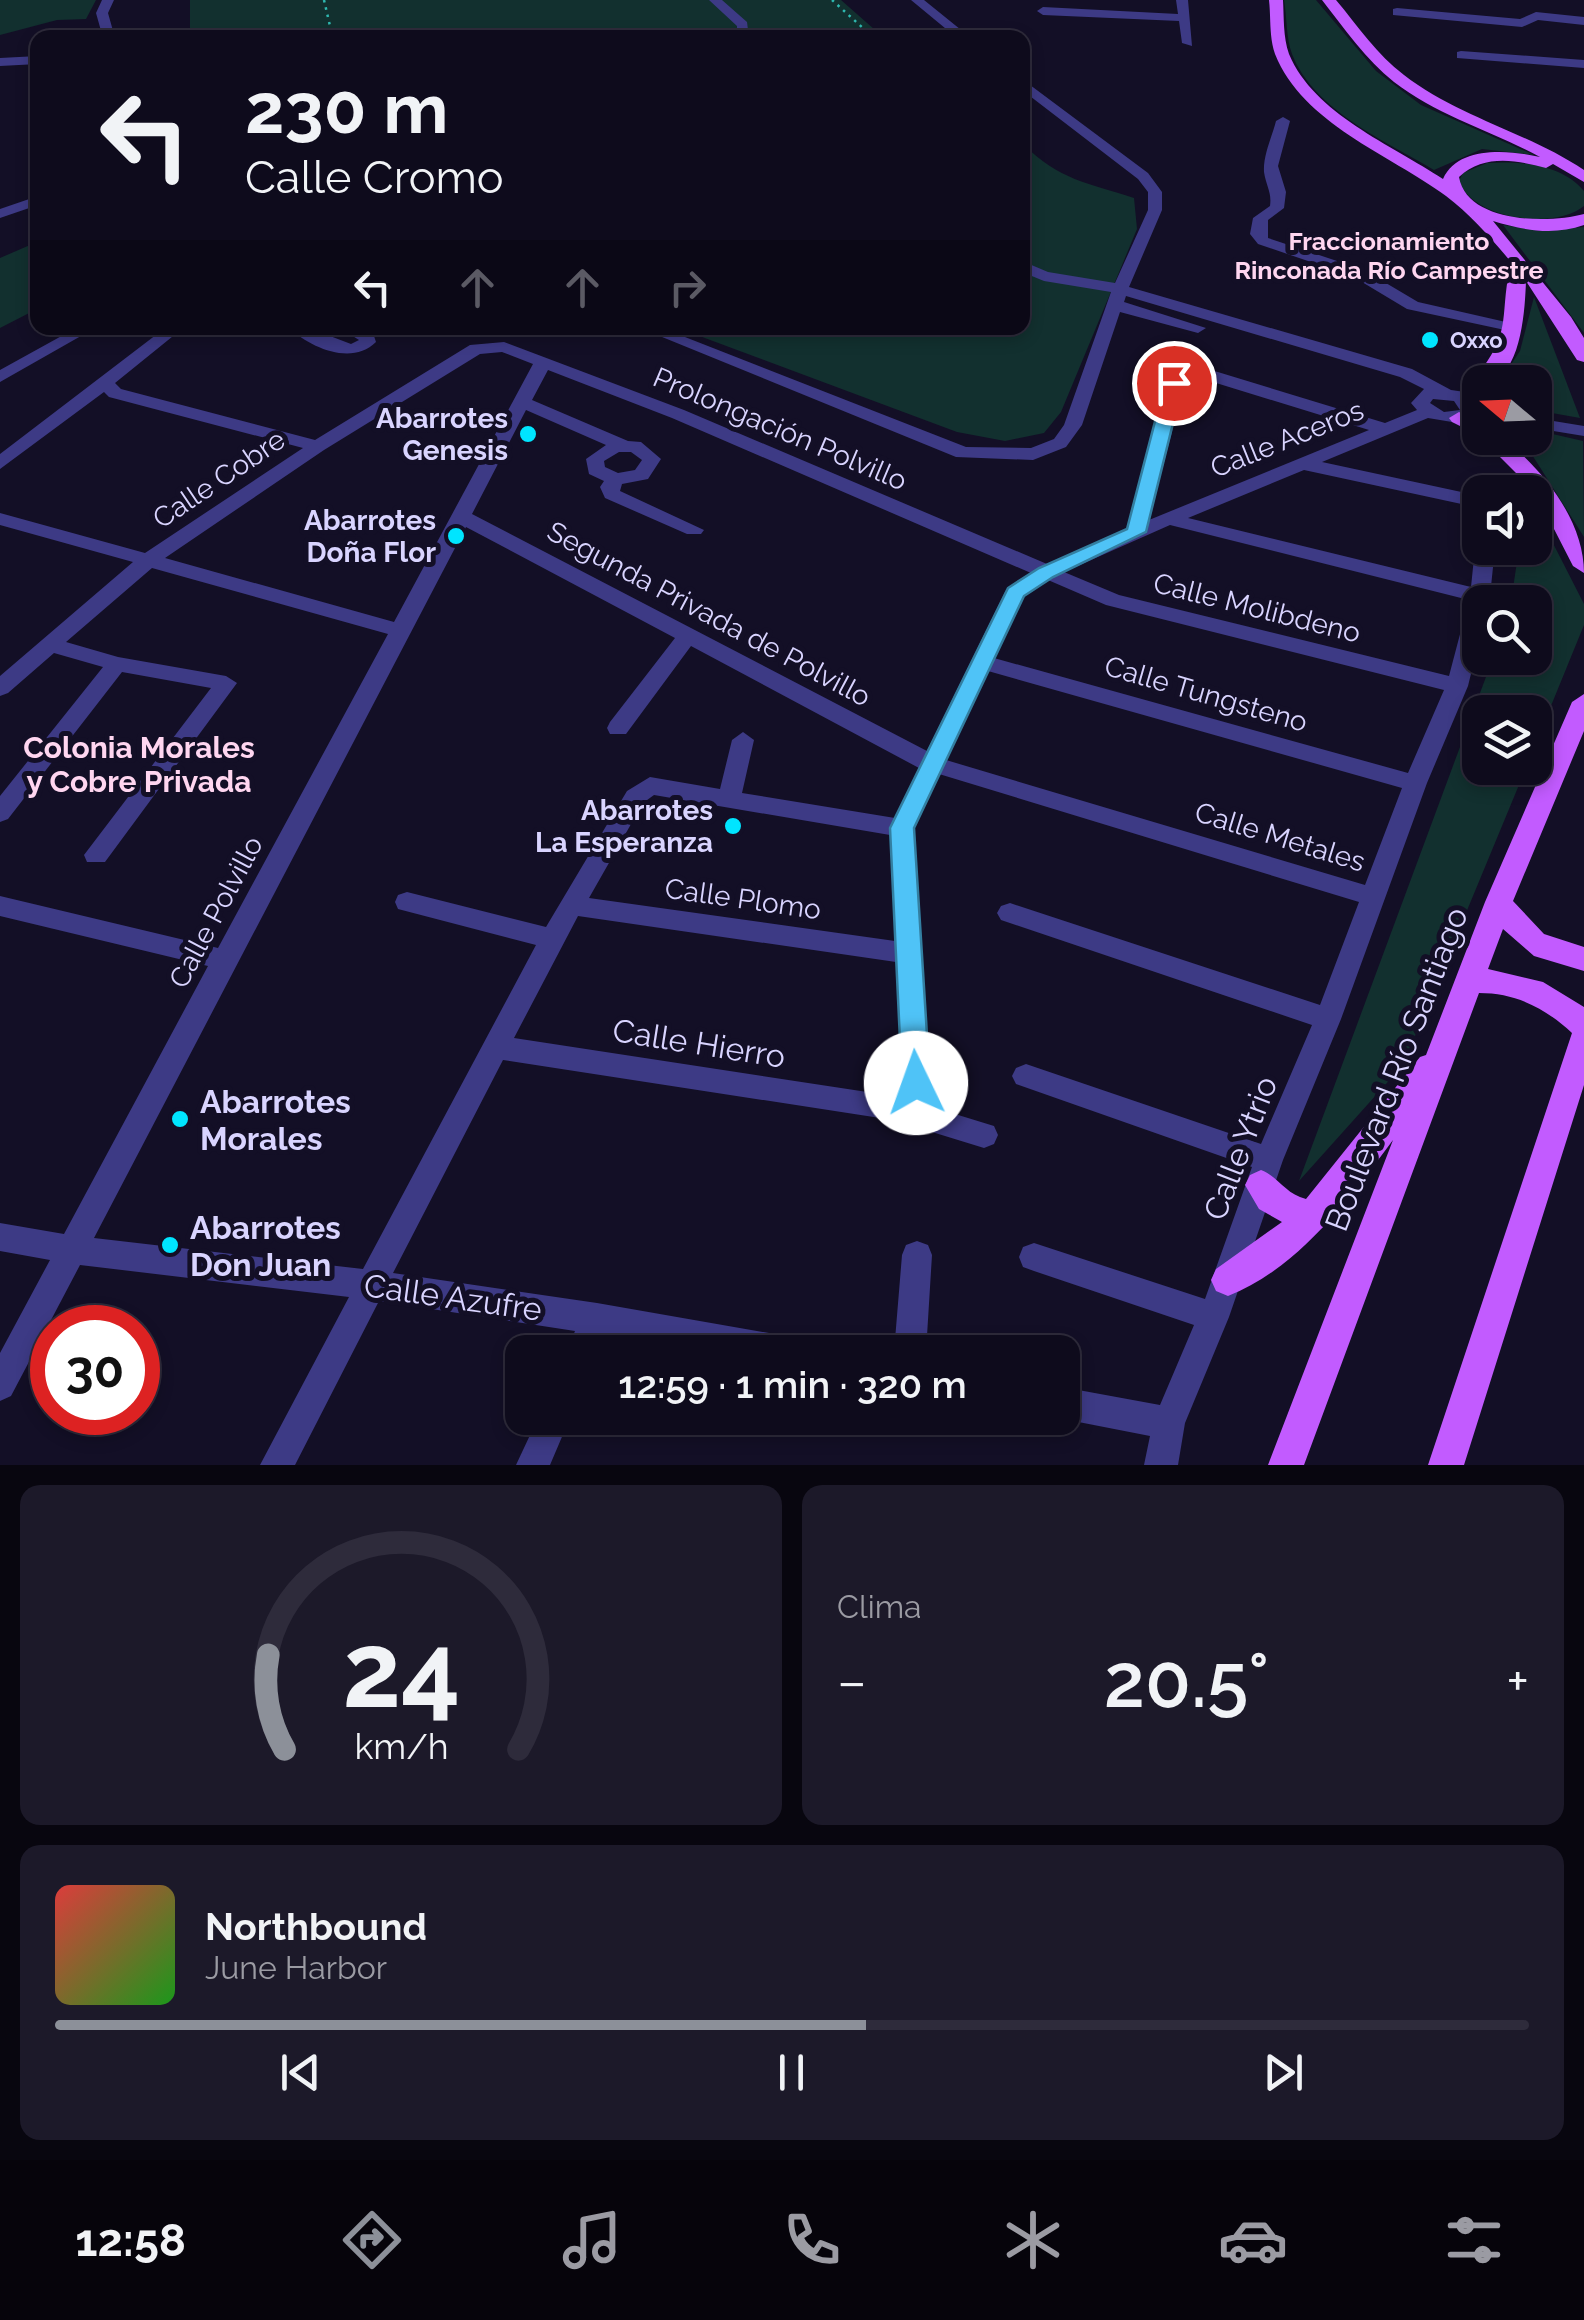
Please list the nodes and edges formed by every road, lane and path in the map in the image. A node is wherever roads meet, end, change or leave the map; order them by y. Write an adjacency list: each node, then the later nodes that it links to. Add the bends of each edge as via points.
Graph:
1 (108, 0): 15 (street, via 102,13)
2 (324, 0): 16 (path)
3 (715, 0): 17 (street)
4 (832, 0): 18 (path)
5 (917, 0): 19 (street)
6 (1182, 0): 13 (street)
7 (1276, 0): 28 (main road, via 1282,54 1307,90)
8 (1329, 0): 27 (main road, via 1400,80)
9 (1524, 0): 12 (street)
10 (1043, 12): 13 (street)
11 (1397, 12): 12 (street, via 1522,23)
12 (1536, 16): 14 (street)
13 (1185, 18): 20 (street)
14 (1584, 21)
15 (107, 30)
16 (333, 30)
17 (743, 30)
18 (865, 30)
19 (955, 30)
20 (1188, 43)
21 (1462, 54): 24 (street, via 1533,66)
22 (30, 60): 23 (street)
23 (0, 62)
24 (1584, 64)
25 (1030, 89): 34 (street, via 1155,192 1155,210)
26 (1283, 121): 35 (street, via 1270,162 1279,192 1276,208 1261,218 1263,240 1358,272 1412,306)
27 (1582, 175): 28 (main road, via 1532,159 1484,157 1467,161 1451,176)
28 (1460, 200): 31 (main road, via 1497,219 1525,224); 32 (main road)
29 (30, 203): 30 (street)
30 (0, 214)
31 (1584, 220)
32 (1518, 264): 35 (main road); 43 (main road, via 1572,327)
33 (1030, 270): 34 (street)
34 (1117, 297): 36 (street); 41 (street, via 1074,426 1060,443 1033,454 963,453)
35 (1513, 329): 46 (main road)
36 (1245, 334): 51 (street, via 1398,384); 52 (street, via 1406,373)
37 (70, 335): 48 (street)
38 (166, 335): 49 (street)
39 (311, 335): 40 (street, via 342,350 368,342)
40 (364, 335)
41 (666, 335)
42 (490, 346): 45 (street, Prolongación Polvillo); 58 (street, Calle Cobre)
43 (1584, 356)
44 (1156, 360): 47 (street)
45 (543, 362): 50 (street, Calle Polvillo); 72 (street, Prolongación Polvillo)
46 (1498, 365)
47 (1180, 367): 56 (street); 69 (street)
48 (0, 377)
49 (109, 387): 58 (street); 61 (street)
50 (520, 400): 59 (street); 65 (street, Calle Polvillo)
51 (1425, 403): 53 (street); 54 (street); 56 (street, Calle Aceros)
52 (1462, 408)
53 (1462, 409)
54 (1462, 409)
55 (1552, 426): 57 (street)
56 (1388, 430): 62 (street, Calle Aceros)
57 (1584, 432)
58 (318, 446): 70 (street, Calle Cobre)
59 (625, 446): 63 (street, via 596,459 600,474); 63 (street, via 649,454 652,464 642,475)
60 (1510, 455): 71 (main road, via 1547,496)
61 (0, 462)
62 (1304, 464): 64 (street); 67 (street, Calle Aceros)
63 (616, 479): 68 (street, via 612,494)
64 (1462, 498)
65 (460, 516): 74 (street, Calle Polvillo); 75 (street, Segunda Privada de Polvillo)
66 (0, 519): 70 (street)
67 (1170, 519): 69 (street, Calle Aceros); 73 (street)
68 (694, 530)
69 (1136, 532): 72 (street, Calle Aceros)
70 (146, 562): 74 (street); 76 (street, Calle Cobre)
71 (1584, 566)
72 (1046, 572): 77 (street, Calle Aceros, via 1015,592); 80 (street, Calle Molibdeno, via 1113,600)
73 (1462, 592)
74 (399, 630): 100 (street, Calle Polvillo)
75 (686, 638): 83 (street); 85 (street, Segunda Privada de Polvillo)
76 (52, 645): 78 (street); 81 (street, Calle Cobre)
77 (981, 662): 85 (street, Calle Aceros); 86 (street, Calle Tungsteno)
78 (117, 664): 88 (street); 90 (street, via 226,683)
79 (1462, 670): 80 (street, Calle Metales)
80 (1458, 686): 86 (street, Calle Metales)
81 (0, 688)
82 (1584, 702): 93 (main road, Boulevard Río Santiago)
83 (618, 728)
84 (743, 740): 87 (street)
85 (930, 763): 89 (street, Calle Aceros); 91 (street, Calle Metales)
86 (1415, 783): 91 (street, Calle Metales)
87 (729, 800): 89 (street); 95 (street, via 650,786 635,797)
88 (0, 813)
89 (902, 828): 98 (street, Calle Aceros)
90 (96, 854)
91 (1374, 897): 102 (street, Calle Ytrio)
92 (407, 902): 97 (street)
93 (1499, 902): 99 (main road, via 1522,935 1549,952); 101 (main road, Boulevard Río Santiago)
94 (0, 906): 100 (street)
95 (570, 906): 97 (street); 98 (street, Calle Plomo)
96 (1010, 913): 102 (street)
97 (552, 939): 106 (street)
98 (908, 953): 108 (street, Calle Aceros, via 916,1083)
99 (1584, 959)
100 (225, 960): 113 (street, Calle Polvillo)
101 (1471, 981): 103 (main road, via 1499,979 1533,992 1564,1006); 105 (main road, Boulevard Río Santiago)
102 (1328, 1019): 110 (street, Calle Ytrio)
103 (1584, 1026)
104 (1584, 1038): 131 (main road)
105 (1446, 1046): 111 (main road); 130 (main road, Boulevard Río Santiago)
106 (495, 1047): 108 (street, Calle Hierro); 117 (street)
107 (1026, 1076): 110 (street)
108 (893, 1108): 109 (street, Calle Hierro)
109 (984, 1136)
110 (1265, 1172): 111 (main road, via 1272,1202); 116 (street, Calle Ytrio)
111 (1312, 1215): 116 (main road, via 1262,1263)
112 (0, 1237): 113 (street, Calle Azufre)
113 (70, 1251): 117 (street, Calle Azufre); 123 (street, Calle Polvillo)
114 (917, 1255): 122 (street)
115 (1034, 1257): 118 (street)
116 (1228, 1280): 118 (street, Calle Ytrio)
117 (369, 1284): 119 (street, Calle Azufre); 127 (street)
118 (1214, 1317): 125 (street, Calle Ytrio)
119 (597, 1318): 120 (street); 121 (street, Calle Azufre)
120 (590, 1335)
121 (692, 1335)
122 (911, 1335)
123 (0, 1385)
124 (1080, 1406): 125 (street)
125 (1169, 1422): 129 (street, Calle Ytrio)
126 (546, 1435): 128 (street)
127 (276, 1465)
128 (533, 1465)
129 (1161, 1465)
130 (1286, 1465)
131 (1446, 1465)

